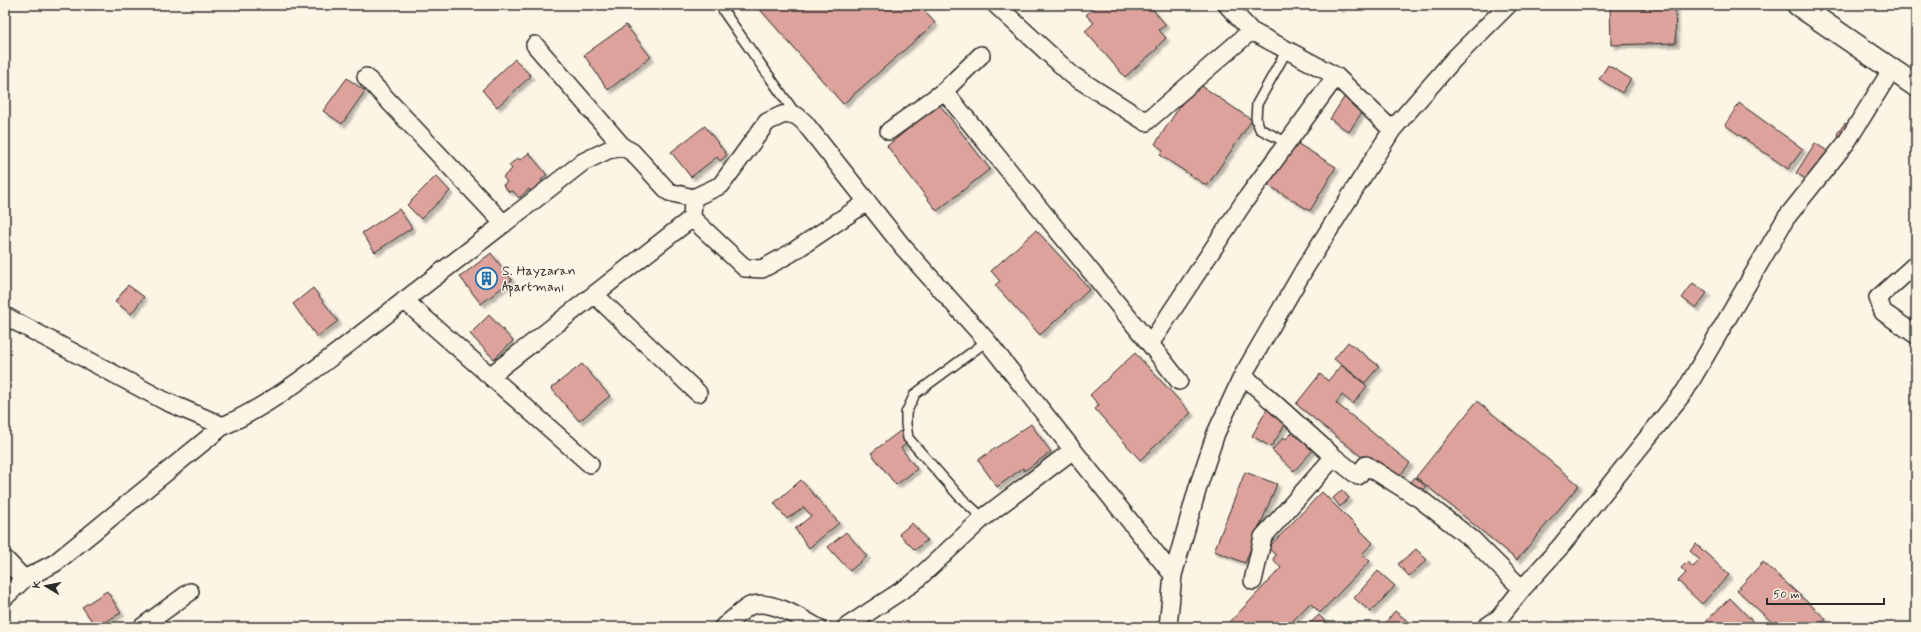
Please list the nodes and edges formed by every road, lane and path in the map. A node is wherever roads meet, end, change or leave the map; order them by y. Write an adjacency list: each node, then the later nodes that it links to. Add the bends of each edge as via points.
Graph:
1 (721, 5): 15 (lane)
2 (996, 5): 6 (street, via 1072,75 1146,122)
3 (1227, 5): 6 (street)
4 (1508, 5): 16 (street, via 1454,59)
5 (1798, 5): 10 (street)
6 (1251, 31): 8 (street)
7 (535, 45): 19 (street)
8 (1286, 50): 11 (street); 18 (lane, via 1257,104 1256,118 1260,129)
9 (981, 55): 14 (street)
10 (1892, 69): 13 (street); 44 (street, via 1846,143 1786,218 1685,391 1560,547)
11 (1336, 76): 16 (street); 18 (street)
12 (366, 77): 23 (street)
13 (1916, 86)
14 (944, 91): 17 (street); 30 (street)
15 (797, 116): 20 (street, via 782,115 767,122 721,185); 21 (street)
16 (1392, 130): 31 (street, via 1305,268)
17 (889, 131)
18 (1288, 143): 30 (street, via 1244,202)
19 (622, 147): 20 (street, via 632,152 669,192); 23 (street, via 608,150 583,162)
20 (693, 198): 22 (street)
21 (867, 202): 22 (street, via 791,253 762,269 745,268); 29 (street, via 903,247)
22 (692, 218): 25 (street)
23 (504, 224): 26 (street)
24 (1916, 264): 28 (street, via 1878,298 1883,312)
25 (595, 295): 32 (street); 34 (street)
26 (404, 300): 32 (street); 35 (street, via 289,387 249,413)
27 (5, 316): 35 (street, via 165,401)
28 (1916, 335)
29 (987, 341): 36 (street); 39 (lane, via 914,394 906,413 908,438 959,496)
30 (1150, 344): 33 (street)
31 (1243, 375): 37 (street); 41 (street, via 1216,433)
32 (490, 376): 38 (street)
33 (1179, 381)
34 (698, 393)
35 (223, 426): 42 (street, via 55,563)
36 (1073, 450): 39 (street); 41 (street)
37 (1334, 458): 43 (street, via 1263,538); 44 (street, via 1358,476 1366,465 1420,500 1473,540)
38 (590, 464)
39 (983, 518): 50 (street, via 913,583)
40 (5, 559): 42 (street)
41 (1173, 575): 51 (street)
42 (24, 578): 46 (street)
43 (1253, 580)
44 (1522, 589): 52 (street, via 1499,618)
45 (190, 592): 47 (street)
46 (5, 597)
47 (142, 627)
48 (723, 627): 49 (street, via 752,605 766,604 798,616)
49 (817, 627)
50 (846, 627)
51 (1168, 627)
52 (1486, 627)

